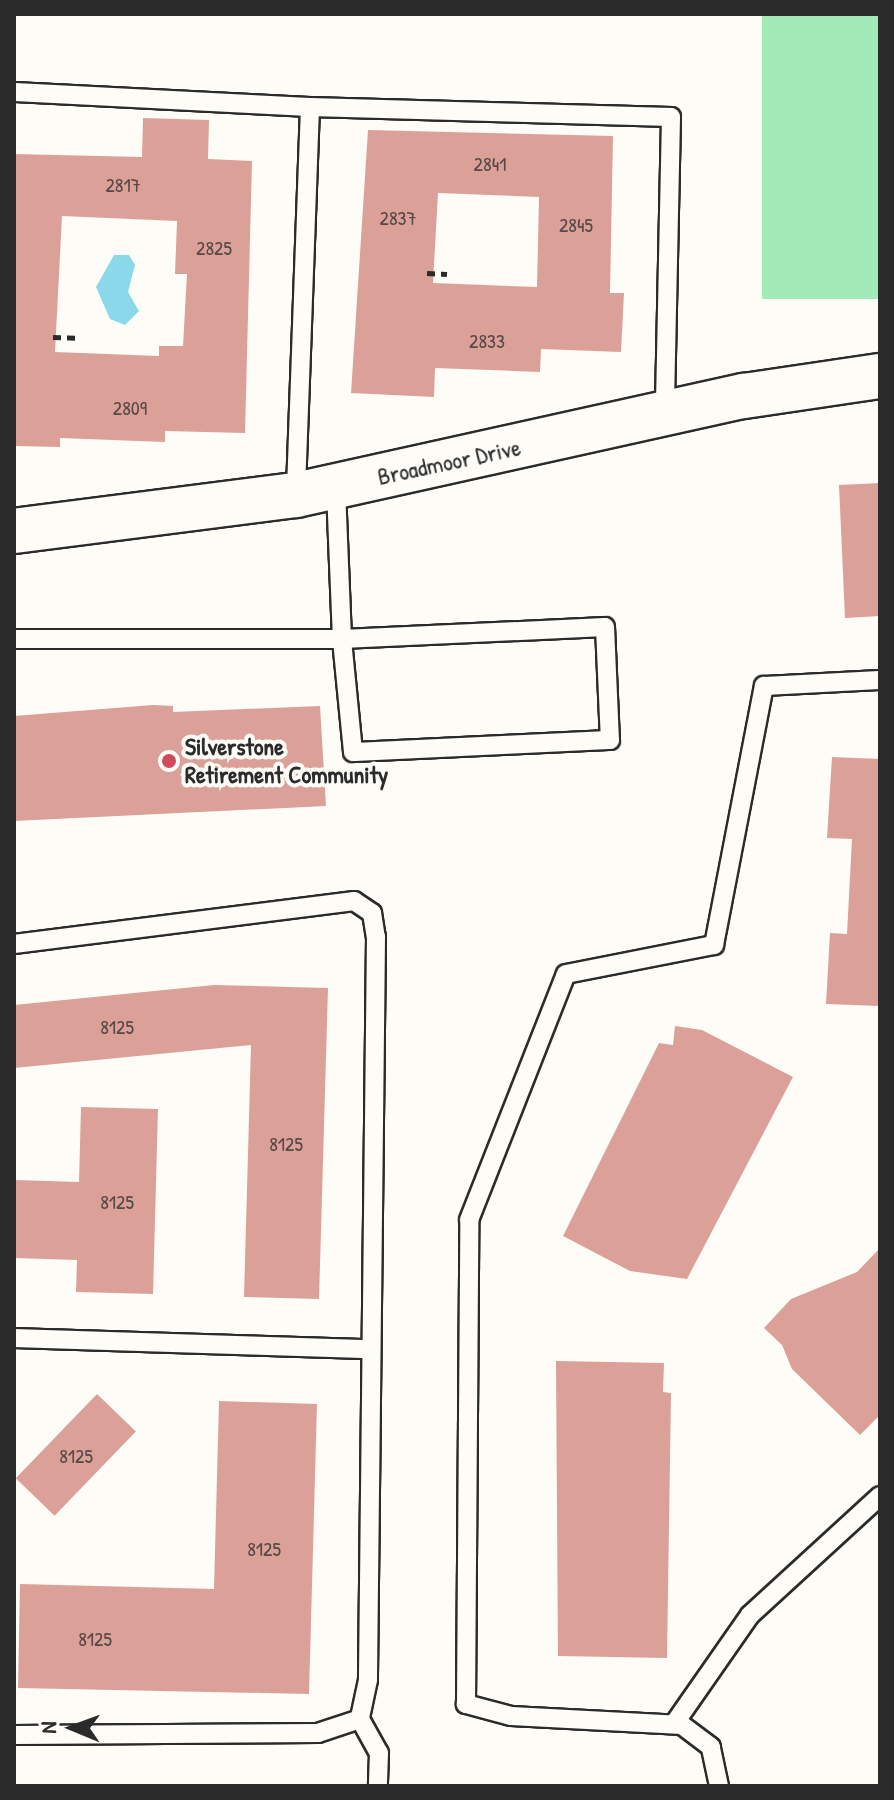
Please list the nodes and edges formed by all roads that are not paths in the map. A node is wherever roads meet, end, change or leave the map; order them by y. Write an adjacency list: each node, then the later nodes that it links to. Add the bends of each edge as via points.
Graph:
1 (14, 92): 2 (lane)
2 (310, 107): 4 (lane, via 671,117); 5 (lane)
3 (880, 376): 4 (street, Broadmoor Drive)
4 (665, 416): 5 (street, Broadmoor Drive)
5 (316, 491): 6 (street, Broadmoor Drive); 8 (lane)
6 (14, 531)
7 (14, 639): 8 (lane)
8 (342, 639): 8 (lane, via 605,627 610,740 353,752)
9 (880, 680): 15 (lane, via 764,686 714,945 566,974 469,1220 466,1704 511,1716)
10 (14, 944): 12 (lane, via 318,902 354,901 372,913)
11 (14, 1338): 12 (lane)
12 (370, 1349): 14 (lane, via 368,1680)
13 (880, 1496): 15 (lane, via 750,1615)
14 (360, 1719): 16 (lane, via 318,1733); 17 (lane, via 379,1753)
15 (674, 1724): 18 (lane, via 711,1747)
16 (14, 1735)
17 (378, 1786)
18 (719, 1786)

